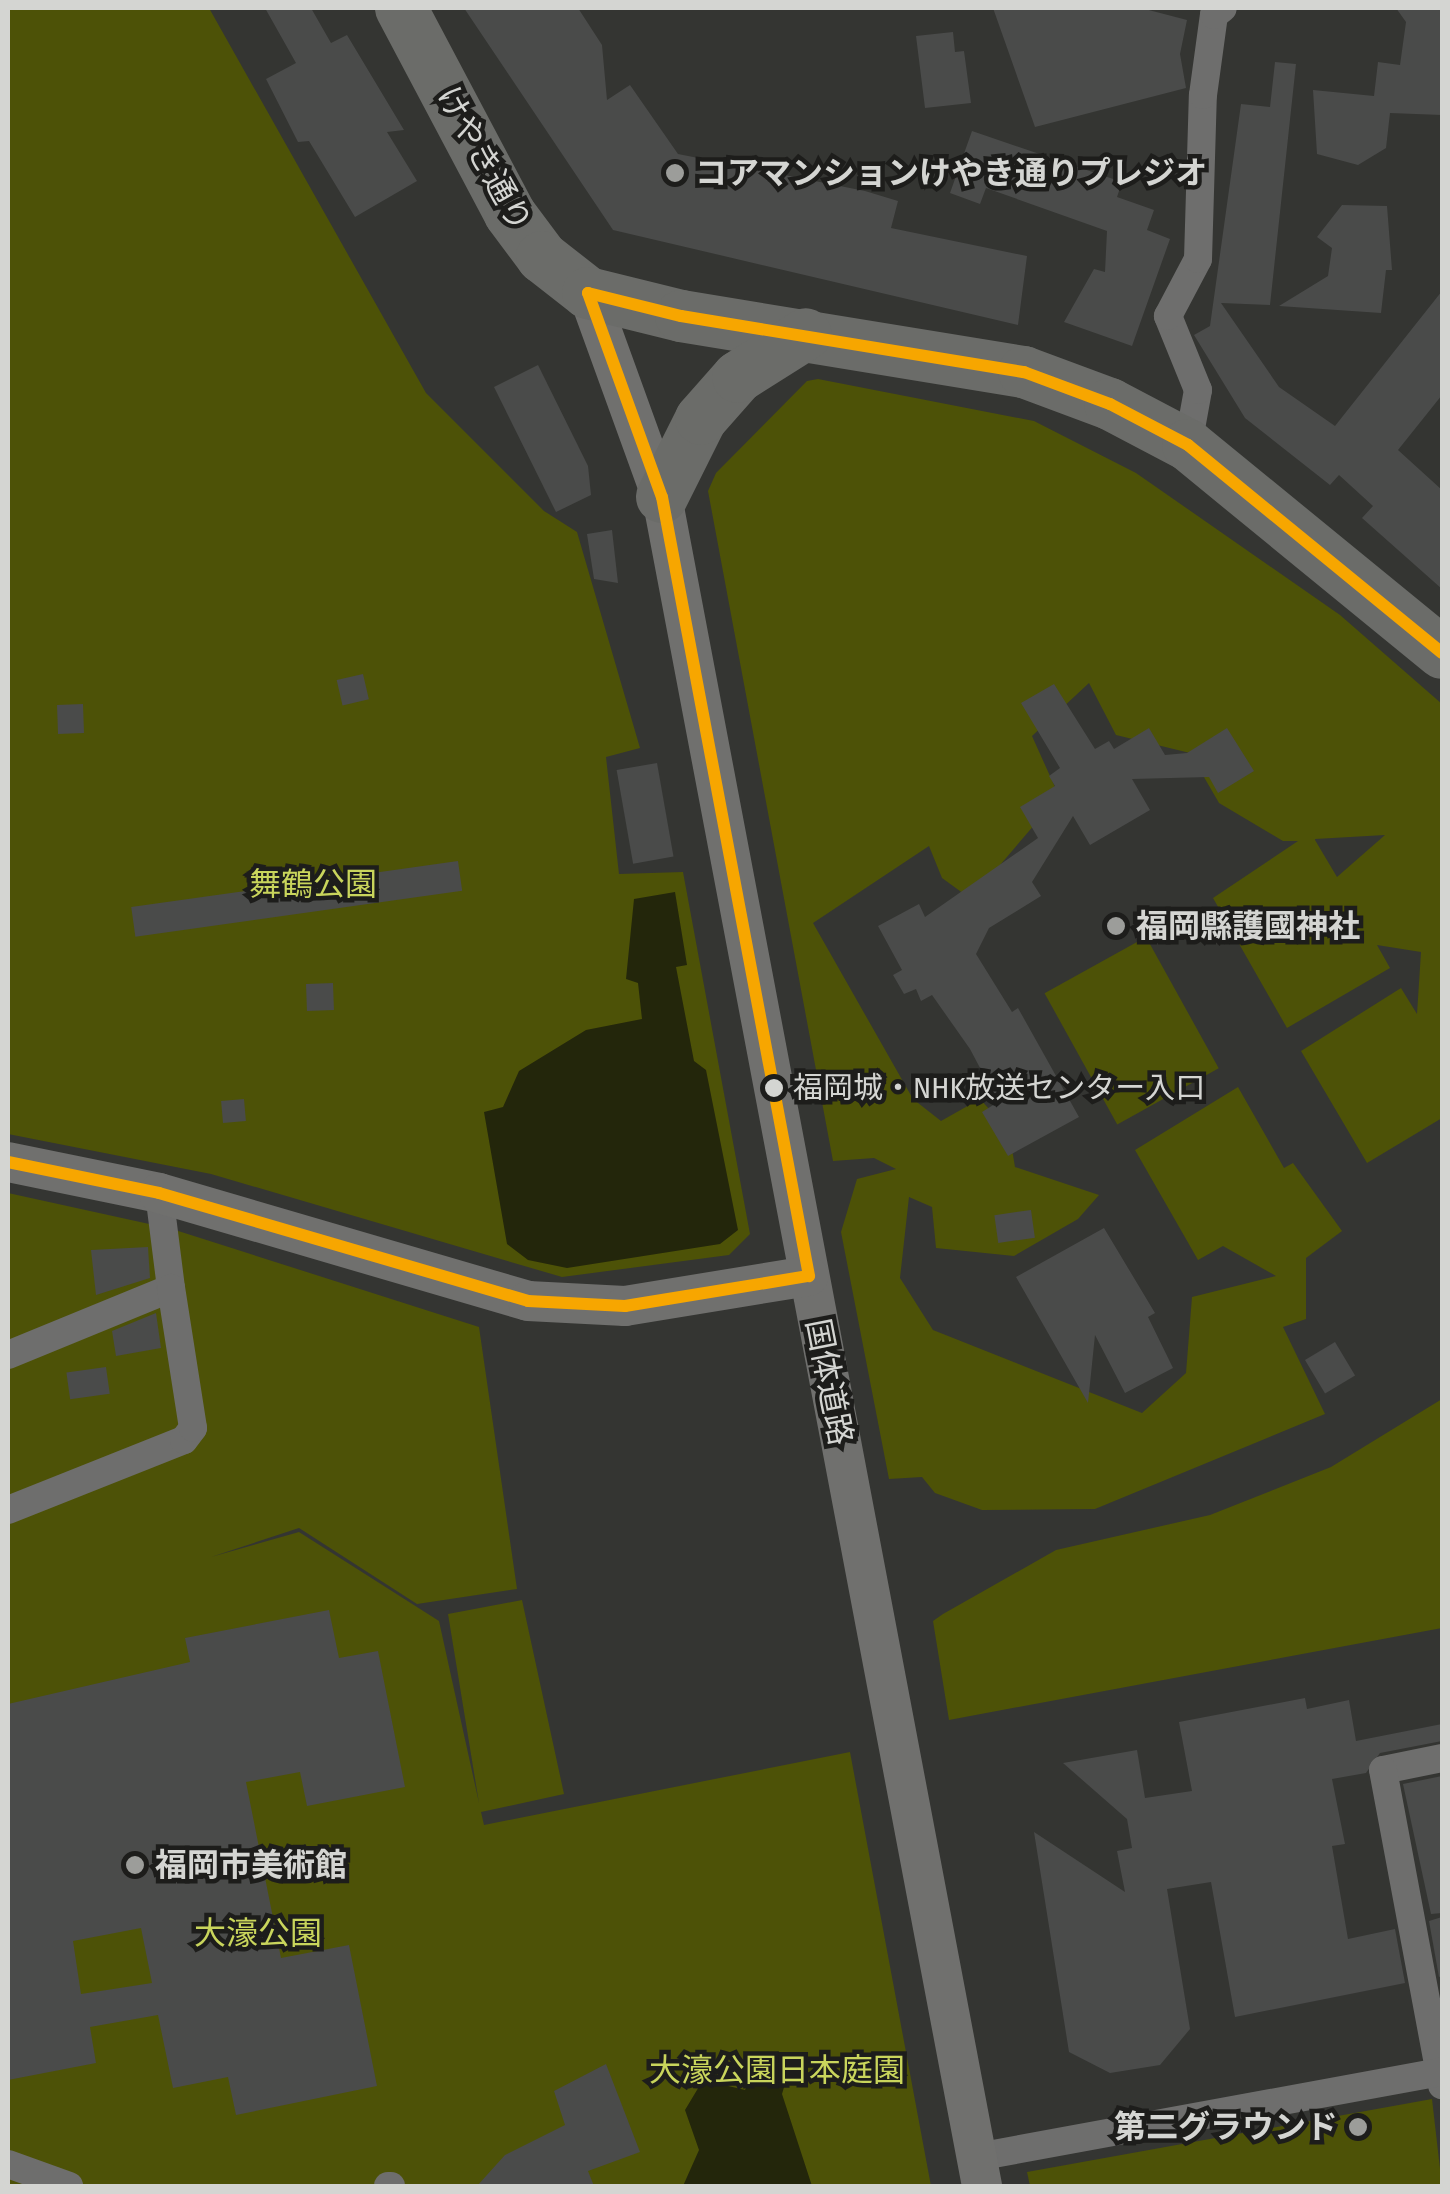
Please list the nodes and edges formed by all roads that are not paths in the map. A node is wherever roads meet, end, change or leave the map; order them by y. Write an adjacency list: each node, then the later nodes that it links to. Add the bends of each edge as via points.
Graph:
1 (401, 8): 3 (highway, けやき通り, via 510,214 542,258)
2 (1223, 8): 5 (street, via 1214,15 1202,96 1198,259 1168,316 1198,390)
3 (588, 293): 4 (highway); 6 (street, 国体道路)
4 (806, 334): 5 (highway, via 1024,372); 6 (highway, via 771,351 726,391 702,419)
5 (1188, 446): 7 (highway)
6 (662, 498): 10 (street, 国体道路)
7 (1442, 653)
8 (8, 1162): 9 (street)
9 (158, 1194): 10 (street, via 393,1264 576,1308 692,1300); 11 (street)
10 (809, 1276): 17 (street, 国体道路)
11 (171, 1288): 12 (street); 13 (street, via 193,1428 184,1440)
12 (8, 1355)
13 (8, 1510)
14 (1442, 1758): 15 (street, via 1383,1770)
15 (1442, 2077): 17 (street)
16 (8, 2164): 18 (street)
17 (980, 2172)
18 (70, 2186)

